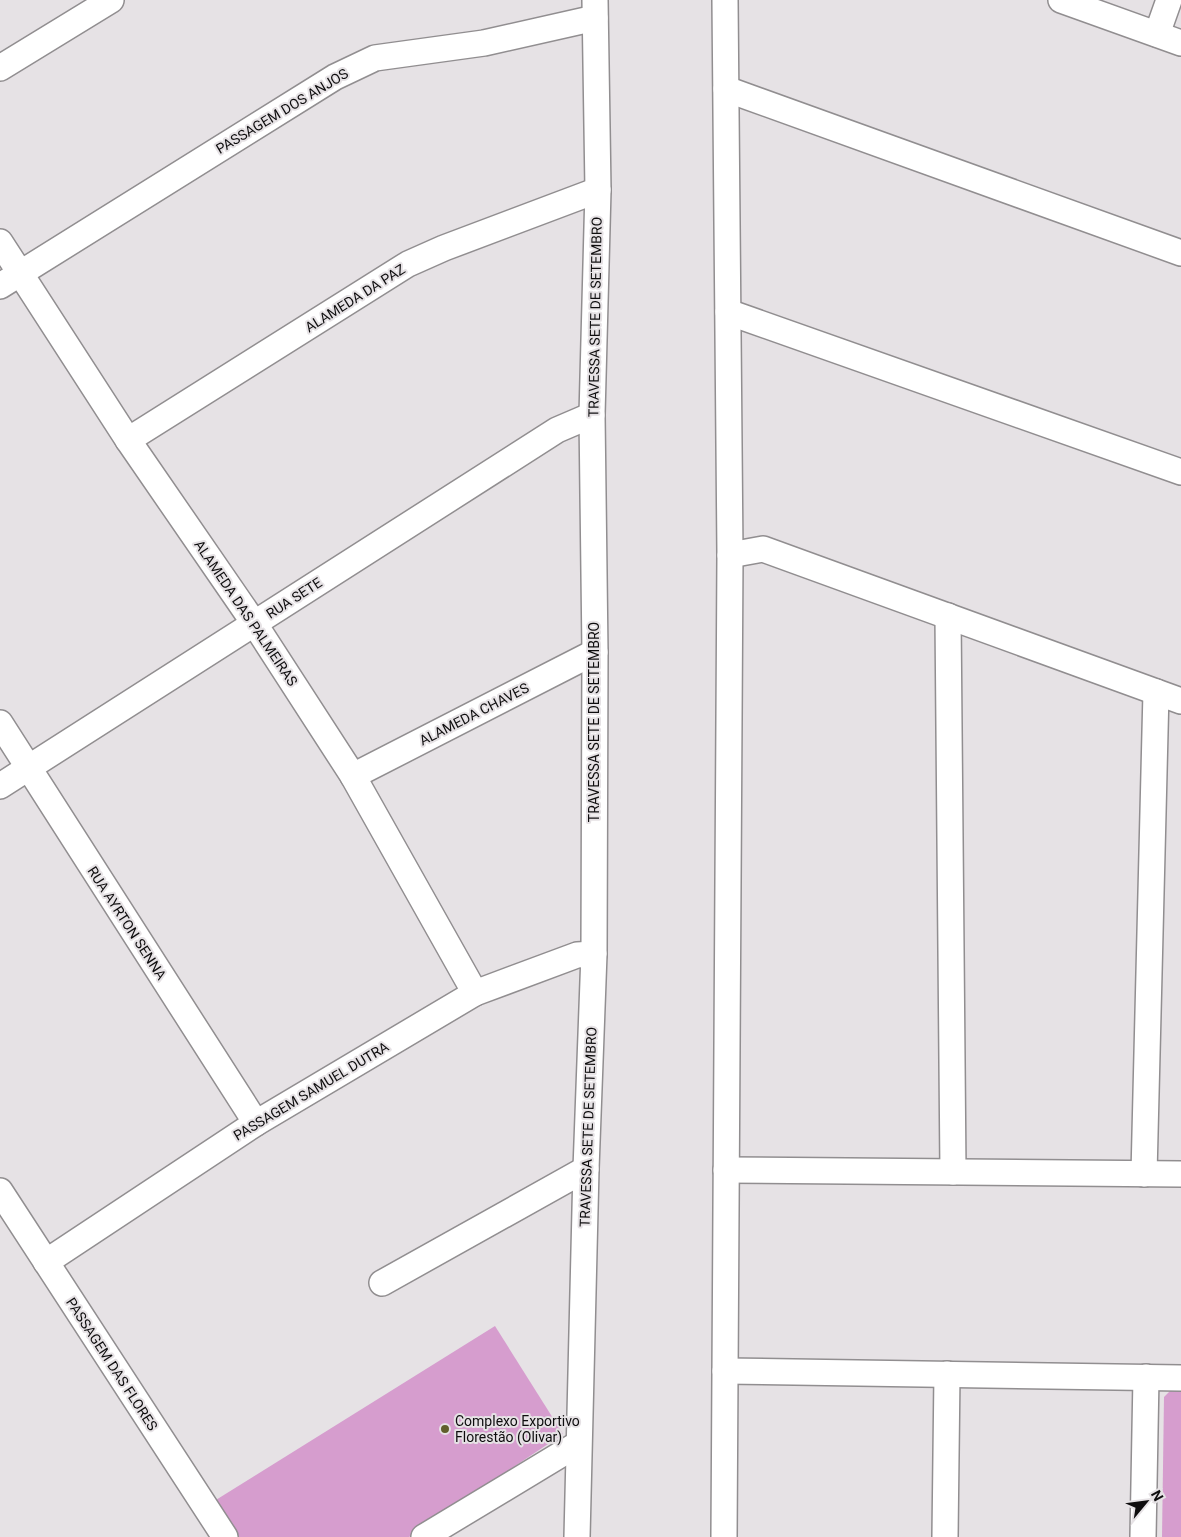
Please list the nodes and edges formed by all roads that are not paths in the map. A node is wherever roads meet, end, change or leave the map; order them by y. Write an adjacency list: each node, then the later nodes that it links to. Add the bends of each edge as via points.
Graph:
1 (112, 0): 8 (street)
2 (726, 0): 9 (street)
3 (1061, 0): 6 (street)
4 (1169, 0): 6 (street)
5 (595, 9): 10 (street, TRAVESSA SETE DE SETEMBRO); 13 (street, PASSAGEM DOS ANJOS, via 484,43 375,58 335,77)
6 (1157, 34): 7 (street)
7 (1181, 43)
8 (0, 68)
9 (726, 89): 12 (street); 14 (street)
10 (598, 190): 15 (street, TRAVESSA SETE DE SETEMBRO); 16 (street, ALAMEDA DA PAZ, via 408,264)
11 (0, 242): 13 (street, ALAMEDA DAS PALMEIRAS)
12 (1181, 253)
13 (10, 279): 16 (street, ALAMEDA DAS PALMEIRAS)
14 (728, 312): 17 (street); 18 (street)
15 (592, 415): 20 (street, RUA SETE, via 557,430); 21 (street, TRAVESSA SETE DE SETEMBRO)
16 (128, 440): 20 (street, ALAMEDA DAS PALMEIRAS)
17 (1181, 472)
18 (730, 555): 19 (street, via 763,549); 32 (street)
19 (948, 616): 22 (street); 33 (street)
20 (254, 623): 25 (street, RUA SETE); 26 (street, ALAMEDA DAS PALMEIRAS)
21 (595, 652): 26 (street, ALAMEDA CHAVES); 28 (street, TRAVESSA SETE DE SETEMBRO)
22 (1156, 692): 23 (street); 34 (street)
23 (1181, 701)
24 (0, 723): 25 (street, RUA AYRTON SENNA)
25 (28, 768): 27 (street, RUA SETE); 30 (street, RUA AYRTON SENNA)
26 (353, 776): 29 (street, ALAMEDA DAS PALMEIRAS)
27 (0, 786)
28 (594, 954): 29 (street, PASSAGEM SAMUEL DUTRA, via 577,955); 31 (street, TRAVESSA SETE DE SETEMBRO)
29 (475, 993): 30 (street, PASSAGEM SAMUEL DUTRA)
30 (256, 1123): 37 (street, PASSAGEM SAMUEL DUTRA)
31 (586, 1169): 38 (street); 43 (street, TRAVESSA SETE DE SETEMBRO)
32 (726, 1170): 33 (street); 39 (street)
33 (953, 1172): 34 (street)
34 (1144, 1174): 35 (street)
35 (1181, 1174)
36 (0, 1190): 37 (street, PASSAGEM DAS FLORES)
37 (46, 1262): 44 (street, PASSAGEM DAS FLORES)
38 (382, 1283)
39 (725, 1371): 40 (street); 47 (street)
40 (947, 1374): 41 (street); 48 (street)
41 (1146, 1377): 42 (street); 49 (street)
42 (1181, 1378)
43 (578, 1444): 45 (street); 46 (street, TRAVESSA SETE DE SETEMBRO)
44 (225, 1537)
45 (424, 1537)
46 (577, 1537)
47 (724, 1537)
48 (945, 1537)
49 (1143, 1537)

